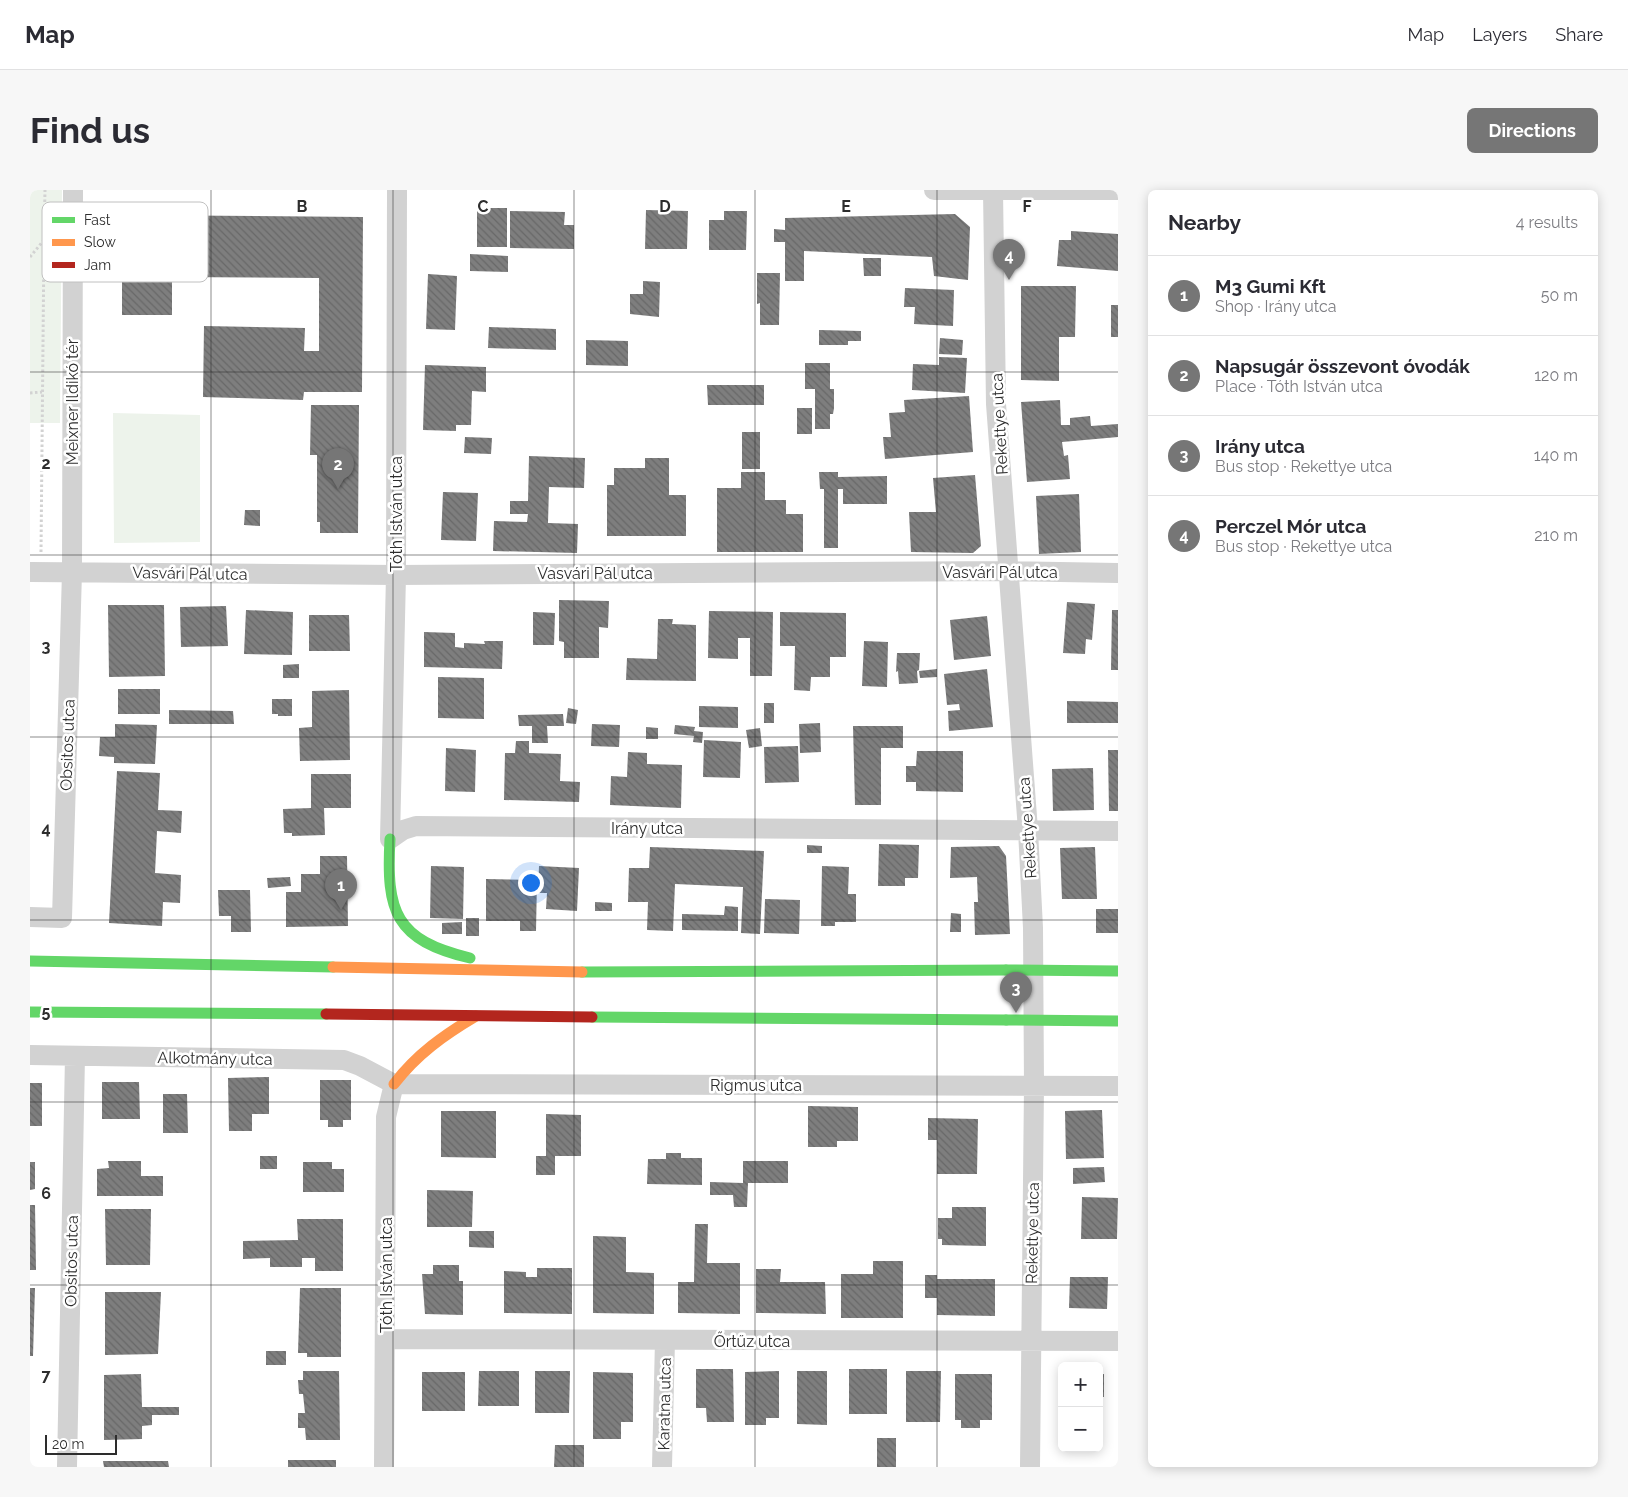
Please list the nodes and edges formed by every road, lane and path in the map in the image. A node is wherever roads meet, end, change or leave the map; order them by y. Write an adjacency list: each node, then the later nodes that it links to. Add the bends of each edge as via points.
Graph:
1 (397, 190): 15 (street, Tóth István utca)
2 (934, 190): 4 (street)
3 (1118, 190): 4 (street)
4 (993, 191): 11 (street, Rekettye utca, via 996,404)
5 (42, 242): 6 (path)
6 (30, 257)
7 (43, 282): 9 (path)
8 (72, 282): 13 (street, Meixner Ildikó tér)
9 (42, 392): 10 (path); 12 (path)
10 (30, 393)
11 (1007, 571): 14 (street, Vasvári Pál utca); 15 (street, Vasvári Pál utca); 16 (street, Rekettye utca)
12 (36, 572): 13 (street)
13 (72, 572): 15 (street, Vasvári Pál utca); 19 (street, Obsitos utca, via 62,918)
14 (1118, 573)
15 (396, 575): 18 (street, Tóth István utca)
16 (1028, 830): 17 (street, Irány utca); 18 (street, Irány utca, via 416,826); 29 (street, Rekettye utca, via 1033,928)
17 (1118, 831)
18 (390, 839): 21 (main road, via 389,892 398,917 413,936 433,948)
19 (30, 917)
20 (30, 961): 21 (main road)
21 (515, 969): 22 (main road, bridge, via 563,972)
22 (1118, 971)
23 (30, 1012): 24 (main road)
24 (478, 1015): 25 (main road, bridge); 28 (main road, via 436,1040 412,1060)
25 (1118, 1021)
26 (30, 1055): 27 (street, Alkotmány utca)
27 (75, 1056): 28 (street, Alkotmány utca, via 344,1060); 35 (street, Obsitos utca)
28 (394, 1084): 29 (street, Rigmus utca); 31 (street, Tóth István utca, via 386,1116)
29 (1034, 1086): 30 (street, Rigmus utca); 33 (street, Rekettye utca)
30 (1118, 1086)
31 (386, 1339): 32 (street, Őrtűz utca); 36 (street, Tóth István utca)
32 (665, 1340): 33 (street, Őrtűz utca); 37 (street, Karatna utca)
33 (1031, 1341): 34 (street, Őrtűz utca); 38 (street, Rekettye utca)
34 (1118, 1341)
35 (67, 1467)
36 (384, 1467)
37 (662, 1467)
38 (1030, 1467)

